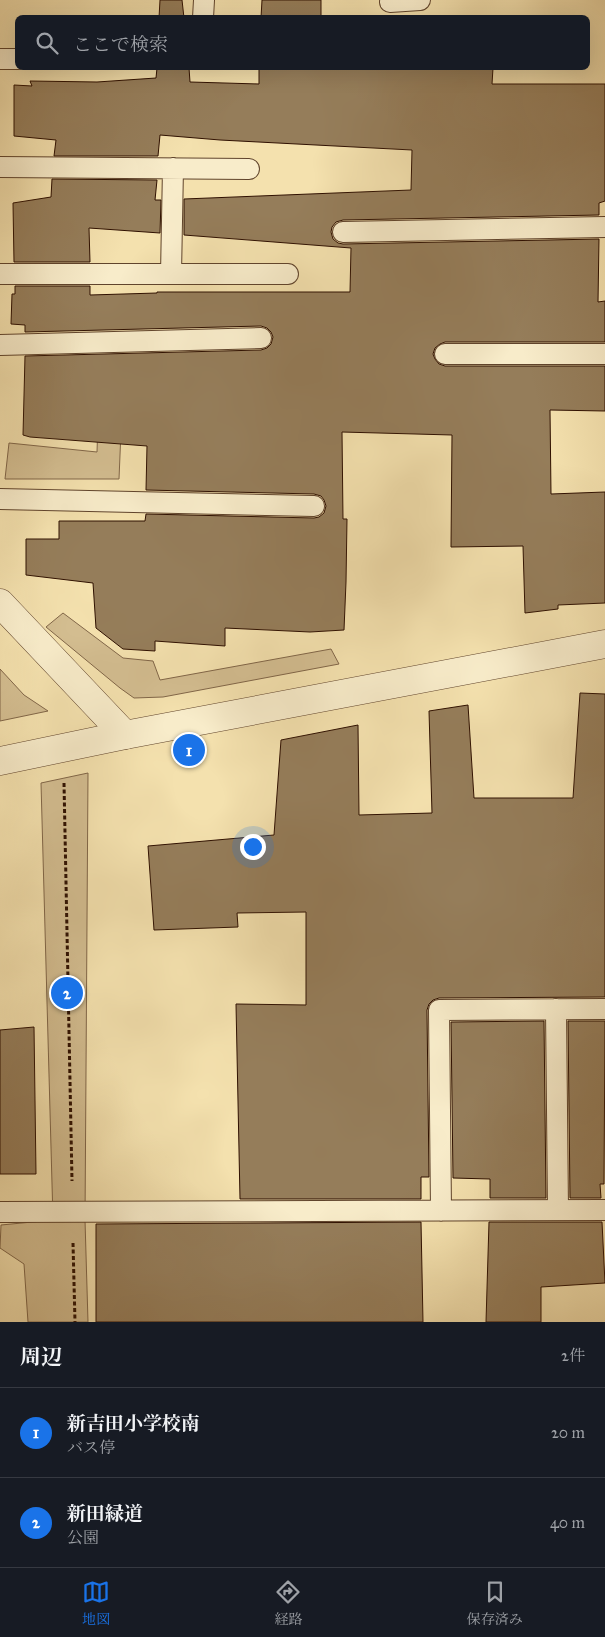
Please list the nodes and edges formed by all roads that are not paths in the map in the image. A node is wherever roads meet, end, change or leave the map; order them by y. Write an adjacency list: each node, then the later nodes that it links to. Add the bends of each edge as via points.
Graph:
1 (204, 0): 4 (lane)
2 (420, 0): 3 (lane)
3 (390, 2)
4 (203, 15)
5 (0, 59): 6 (lane)
6 (15, 59)
7 (0, 167): 8 (lane)
8 (173, 168): 9 (lane); 13 (lane)
9 (249, 169)
10 (605, 227): 11 (lane)
11 (343, 232)
12 (0, 274): 13 (lane)
13 (172, 274): 14 (lane)
14 (288, 274)
15 (261, 338): 16 (lane)
16 (0, 345)
17 (445, 354): 18 (lane)
18 (605, 354)
19 (0, 499): 20 (lane)
20 (314, 506)
21 (0, 603): 23 (street)
22 (605, 644): 23 (street)
23 (125, 735): 24 (street)
24 (0, 761)
25 (556, 1009): 26 (lane); 27 (lane); 29 (lane, via 439,1010)
26 (605, 1009)
27 (558, 1210): 28 (lane); 29 (lane)
28 (605, 1210)
29 (441, 1211): 30 (lane)
30 (0, 1212)

